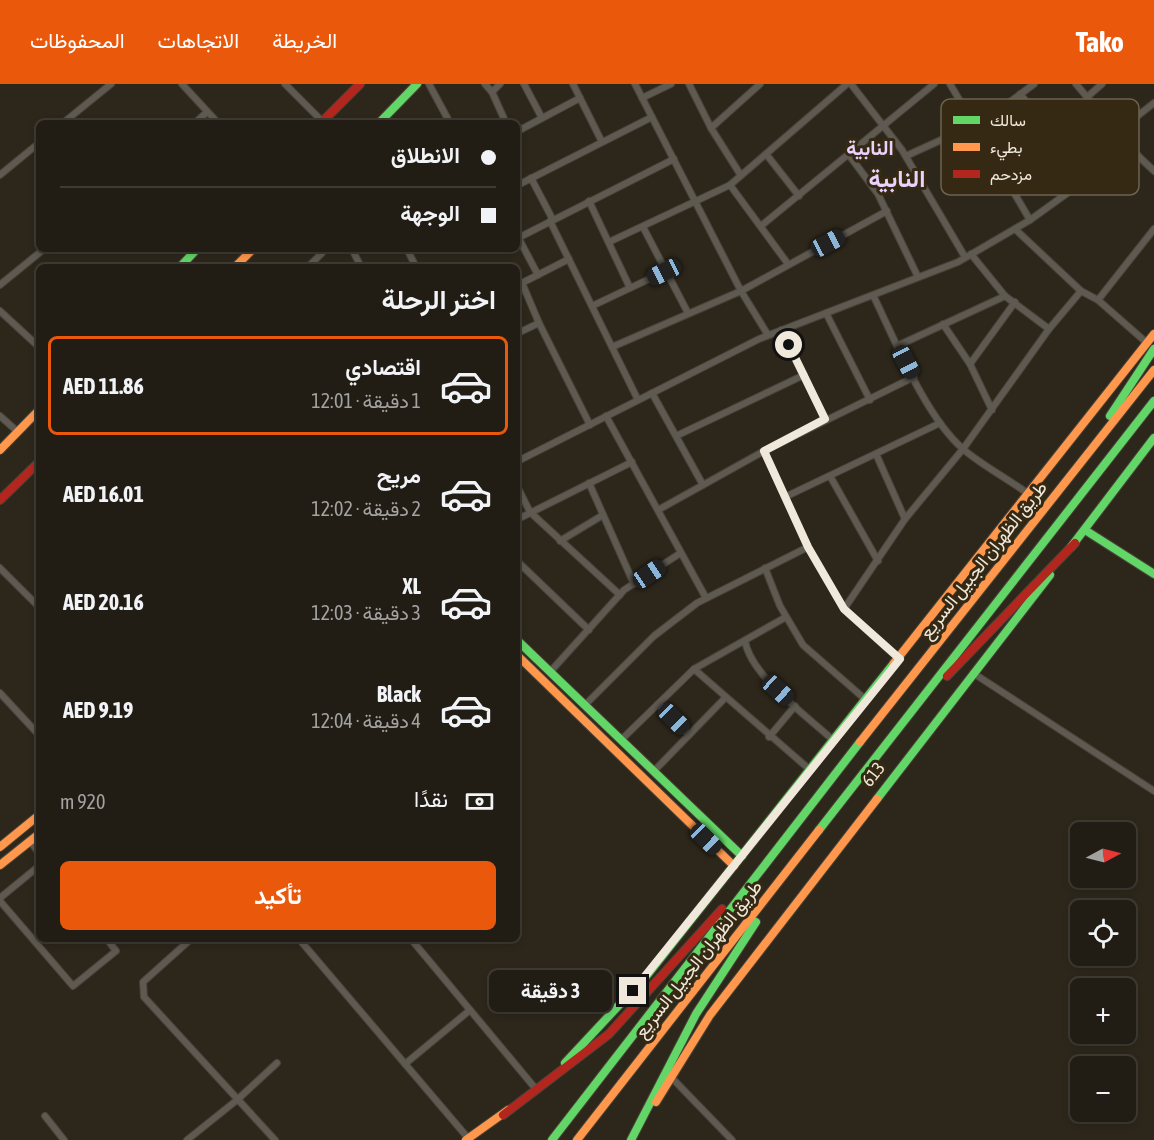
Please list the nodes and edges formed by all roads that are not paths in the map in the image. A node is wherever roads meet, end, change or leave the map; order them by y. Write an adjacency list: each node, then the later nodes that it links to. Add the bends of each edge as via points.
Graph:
1 (111, 84): 34 (street)
2 (183, 84): 30 (street)
3 (285, 84): 37 (street)
4 (360, 84): 38 (main road)
5 (417, 84): 39 (main road)
6 (429, 84): 40 (street)
7 (485, 84): 21 (street)
8 (500, 84): 21 (street)
9 (524, 84): 33 (street)
10 (573, 84): 24 (street)
11 (635, 84): 25 (street)
12 (670, 84): 25 (street)
13 (689, 84): 43 (street)
14 (760, 84): 43 (street)
15 (849, 84): 42 (street); 48 (street)
16 (934, 84): 42 (street)
17 (950, 84): 26 (street)
18 (1034, 84): 22 (street)
19 (1076, 84): 23 (street)
20 (1102, 84): 23 (street)
21 (492, 92): 41 (street)
22 (1020, 94): 27 (street); 28 (street)
23 (1087, 97)
24 (580, 98): 33 (street); 46 (street)
25 (642, 98): 32 (street)
26 (959, 99)
27 (1013, 99)
28 (1024, 99)
29 (1154, 103): 31 (street)
30 (207, 112): 35 (street); 36 (street)
31 (1139, 115)
32 (652, 117): 46 (street); 52 (street)
33 (542, 118): 44 (street)
34 (67, 120)
35 (198, 120)
36 (215, 120)
37 (320, 120)
38 (324, 120)
39 (382, 120)
40 (448, 120)
41 (505, 120)
42 (882, 124): 49 (street); 50 (street)
43 (711, 128): 54 (street)
44 (520, 130)
45 (941, 140): 50 (street)
46 (602, 142): 56 (street)
47 (36, 145): 55 (street)
48 (766, 154): 54 (street); 61 (street)
49 (849, 155): 61 (street); 64 (street)
50 (906, 156): 78 (street)
51 (1139, 157): 53 (street)
52 (674, 159): 62 (street); 63 (street)
53 (1154, 171)
54 (740, 174): 58 (street)
55 (0, 175)
56 (531, 178): 57 (street); 65 (street)
57 (520, 184)
58 (730, 184): 62 (street); 67 (street)
59 (1016, 195): 66 (street)
60 (1064, 195): 66 (street)
61 (799, 196): 67 (street)
62 (696, 199): 68 (street); 90 (street)
63 (589, 201): 65 (street); 73 (street)
64 (887, 211): 83 (street); 86 (street)
65 (552, 220): 71 (street); 79 (street)
66 (1030, 220): 69 (street)
67 (762, 226): 83 (street)
68 (643, 227): 73 (street); 84 (street)
69 (1015, 229): 78 (street); 91 (street)
70 (1154, 229): 94 (street)
71 (520, 237)
72 (520, 242): 85 (street)
73 (609, 242): 89 (street)
74 (40, 252): 88 (street)
75 (194, 252): 80 (main road)
76 (250, 252): 81 (main road)
77 (323, 252): 82 (street)
78 (968, 255): 86 (street); 93 (street)
79 (569, 259): 85 (street); 96 (street)
80 (183, 264)
81 (238, 264)
82 (311, 264)
83 (788, 264): 90 (street)
84 (664, 272): 89 (street); 99 (street)
85 (538, 275): 87 (street)
86 (918, 277): 92 (street)
87 (520, 284): 100 (street)
88 (0, 285)
89 (630, 288): 96 (street)
90 (741, 291): 99 (street); 106 (street)
91 (1081, 291): 94 (street); 102 (street)
92 (873, 295): 98 (street); 108 (street)
93 (1005, 296): 95 (street); 101 (street)
94 (1098, 300): 109 (street)
95 (1015, 302): 102 (street); 111 (street)
96 (592, 306): 110 (street)
97 (0, 311): 107 (street)
98 (826, 313): 103 (street); 117 (street)
99 (688, 314): 110 (street)
100 (539, 324): 104 (street); 125 (street)
101 (943, 324): 108 (street); 111 (street)
102 (1049, 329): 119 (street)
103 (781, 330): 106 (street); 113 (street)
104 (520, 332)
105 (1154, 334): 109 (main road)
106 (768, 335): 115 (street)
107 (36, 344)
108 (897, 346): 114 (street)
109 (1151, 346): 137 (main road); 141 (main road)
110 (612, 347): 116 (street)
111 (970, 364): 119 (street)
112 (1154, 370): 137 (main road, طريق الظهران الجبيل السريع / 613)
113 (804, 375): 123 (street); 127 (street)
114 (914, 377): 117 (street); 124 (street)
115 (652, 393): 116 (street); 127 (street)
116 (638, 400): 122 (street)
117 (870, 400): 123 (street)
118 (1154, 400): 179 (main road, طريق الظهران الجبيل السريع / 613)
119 (992, 410): 129 (street)
120 (36, 413): 126 (main road)
121 (0, 416): 126 (street)
122 (606, 416): 125 (street); 134 (street)
123 (825, 419): 131 (street)
124 (940, 423): 129 (street); 132 (street)
125 (590, 425): 133 (street)
126 (18, 432): 130 (main road)
127 (676, 436): 139 (street)
128 (1154, 438): 149 (main road, 613)
129 (963, 449): 141 (street); 148 (street)
130 (0, 450)
131 (764, 451): 139 (street); 142 (street)
132 (876, 454): 136 (street); 148 (street)
133 (520, 460)
134 (632, 462): 138 (street); 144 (street)
135 (36, 465): 143 (main road)
136 (830, 476): 142 (street); 154 (street)
137 (1069, 478): 191 (main road, طريق الظهران الجبيل السريع / 613)
138 (589, 483): 145 (street); 146 (street)
139 (703, 485): 144 (street)
140 (520, 492): 145 (street)
141 (1027, 493): 169 (main road)
142 (785, 497): 152 (street)
143 (0, 500)
144 (658, 510): 153 (street)
145 (530, 512): 147 (street); 150 (street)
146 (603, 515): 150 (street); 159 (street)
147 (520, 518)
148 (905, 519): 154 (street)
149 (1085, 530): 151 (main road, 613); 158 (main road)
150 (560, 541): 160 (street)
151 (1075, 543): 172 (main road, 613); 179 (main road)
152 (808, 547): 157 (street); 163 (street)
153 (679, 554): 159 (street); 161 (street)
154 (878, 561): 163 (street)
155 (520, 564): 165 (street)
156 (0, 568): 162 (street)
157 (765, 568): 161 (street); 164 (street)
158 (1154, 574)
159 (634, 584): 160 (street)
160 (620, 595): 165 (street)
161 (706, 598): 177 (street, via 654,636)
162 (36, 604)
163 (844, 609): 169 (street)
164 (786, 617): 166 (street); 175 (street, via 803,645)
165 (589, 630): 171 (street)
166 (745, 641): 170 (street); 178 (street, via 747,652)
167 (520, 643): 171 (main road)
168 (520, 658): 189 (main road)
169 (900, 659): 175 (main road)
170 (694, 669): 174 (street); 176 (street)
171 (550, 672): 177 (main road)
172 (973, 673): 188 (street); 211 (main road, 613, via 710,1015)
173 (0, 693): 180 (street)
174 (726, 697): 181 (street); 182 (street)
175 (866, 700): 184 (main road)
176 (658, 704): 181 (street); 183 (street)
177 (585, 705): 183 (main road)
178 (795, 706): 182 (street); 184 (street)
179 (907, 718): 200 (main road, طريق الظهران الجبيل السريع / 613)
180 (36, 732)
181 (689, 735): 186 (street)
182 (769, 737): 185 (street)
183 (621, 740): 186 (main road)
184 (833, 740): 185 (main road)
185 (809, 769): 196 (main road)
186 (654, 771): 187 (main road)
187 (673, 789): 189 (main road); 196 (main road)
188 (1154, 791)
189 (665, 798): 198 (main road)
190 (36, 817): 194 (main road)
191 (791, 830): 214 (main road, via 609,1034); 220 (main road, طريق الظهران الجبيل السريع / 613)
192 (36, 837): 193 (main road)
193 (30, 842): 195 (street); 197 (main road)
194 (0, 847)
195 (36, 849)
196 (742, 856): 198 (main road)
197 (0, 866)
198 (734, 866): 212 (main road, via 618,1008)
199 (36, 869): 201 (street)
200 (783, 879): 221 (main road, طريق الظهران الجبيل السريع / 613); 222 (main road, via 696,1014)
201 (0, 899): 203 (street)
202 (36, 942): 204 (street, via 73,986 116,951)
203 (36, 942)
204 (109, 942)
205 (187, 942): 213 (street, via 150,974 141,989 150,1006)
206 (302, 942): 210 (street)
207 (413, 942): 208 (street)
208 (470, 1010): 210 (street); 212 (street)
209 (277, 1063): 213 (street)
210 (405, 1064): 216 (street)
211 (671, 1077): 222 (main road, 613); 223 (street)
212 (535, 1088): 214 (main road)
213 (237, 1100): 218 (street); 219 (street)
214 (503, 1114): 216 (main road)
215 (45, 1116): 217 (street)
216 (467, 1139)
217 (64, 1140)
218 (186, 1140)
219 (275, 1140)
220 (552, 1140)
221 (577, 1140)
222 (632, 1140)
223 (732, 1140)

